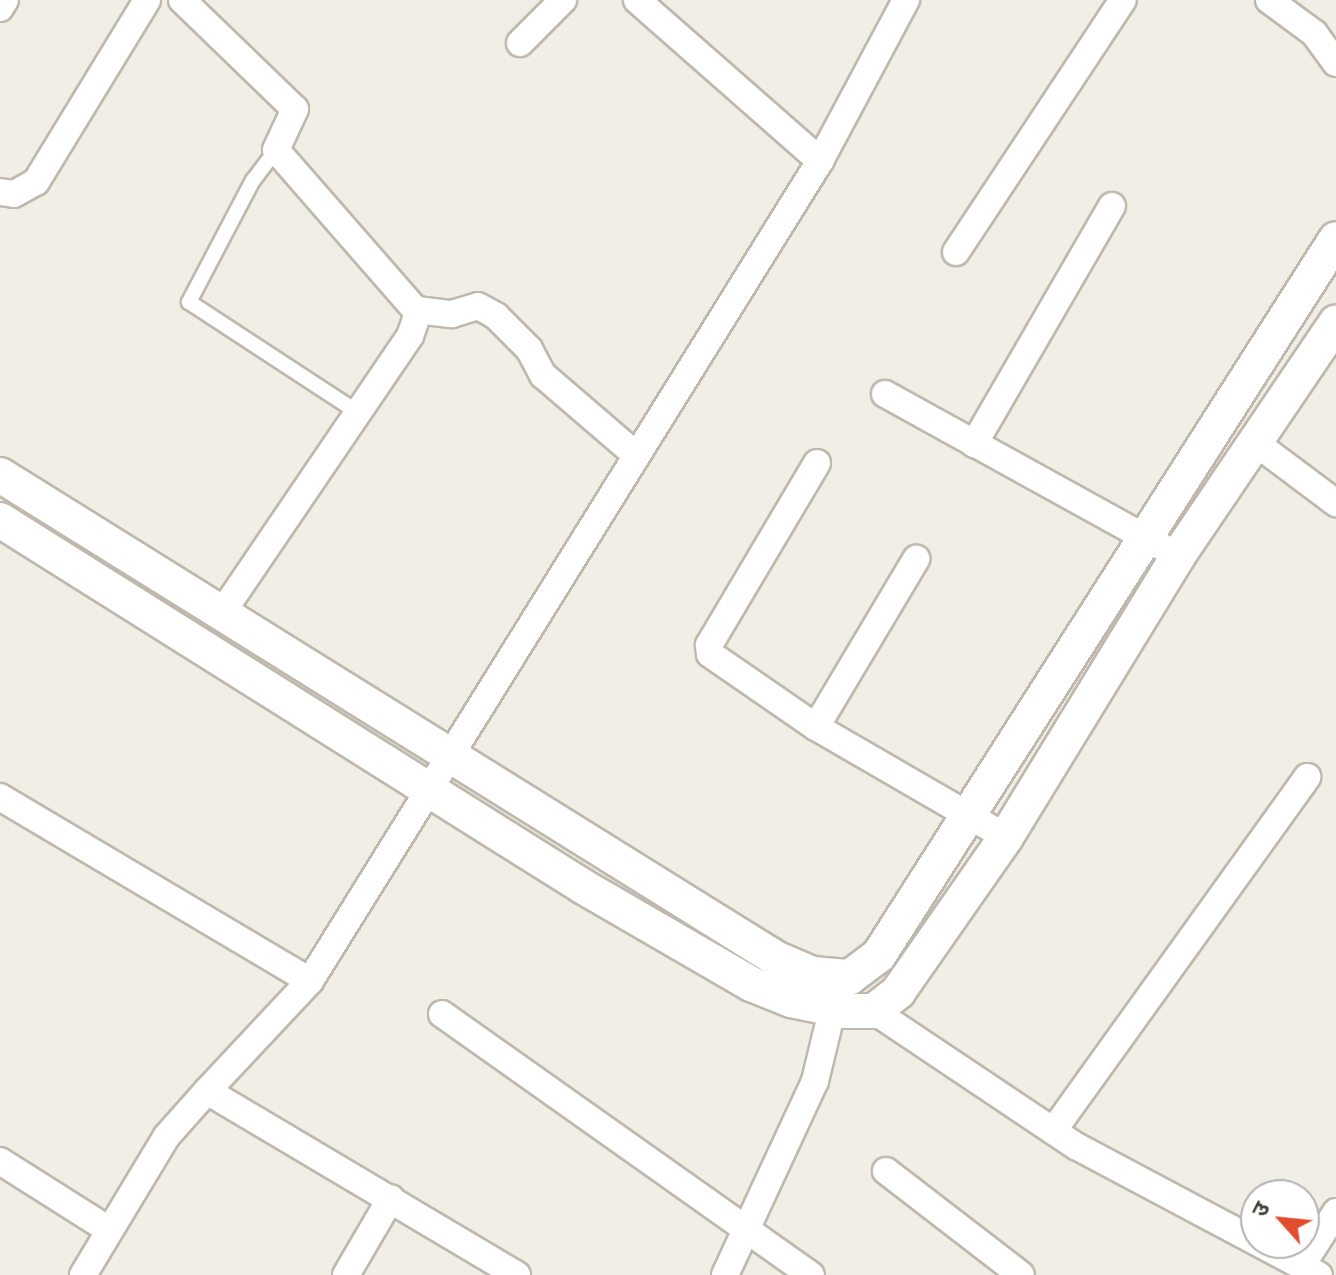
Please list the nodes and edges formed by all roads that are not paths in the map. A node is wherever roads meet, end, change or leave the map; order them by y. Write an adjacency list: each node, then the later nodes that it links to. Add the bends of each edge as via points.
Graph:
1 (5, 0): 9 (street)
2 (147, 0): 14 (street, via 36,182 14,194)
3 (182, 0): 12 (street, via 295,109)
4 (563, 0): 10 (street)
5 (637, 0): 13 (street)
6 (906, 0): 13 (street)
7 (1123, 0): 17 (street)
8 (1269, 0): 11 (street, via 1314,33)
9 (0, 8)
10 (520, 43)
11 (1336, 63)
12 (276, 150): 18 (street); 21 (lane, via 253,180 189,302)
13 (820, 161): 24 (street)
14 (0, 192)
15 (1112, 206): 23 (street)
16 (1336, 239): 29 (street)
17 (956, 252)
18 (417, 310): 21 (street, via 410,336); 24 (street, via 452,314 478,306 496,316 529,349 543,375)
19 (1336, 323): 22 (street)
20 (885, 394): 23 (street)
21 (357, 412): 32 (street)
22 (1253, 441): 27 (street); 30 (street)
23 (974, 444): 29 (street)
24 (636, 455): 34 (street)
25 (817, 463): 33 (street, via 709,645 716,660)
26 (0, 475): 32 (street)
27 (1336, 503)
28 (0, 520): 36 (street)
29 (1144, 537): 30 (street); 38 (street)
30 (1178, 556): 39 (street)
31 (916, 559): 33 (street)
32 (222, 613): 34 (street)
33 (816, 727): 38 (street)
34 (449, 755): 36 (street); 41 (street)
35 (1307, 777): 45 (street)
36 (428, 786): 40 (street); 41 (street, via 582,886 751,984)
37 (0, 797): 40 (street)
38 (970, 814): 39 (street); 41 (street, via 879,955)
39 (1006, 837): 42 (street, via 898,992)
40 (310, 981): 44 (street)
41 (837, 994): 42 (street); 51 (street, via 815,1081)
42 (874, 1011): 45 (street)
43 (442, 1014): 51 (street)
44 (207, 1091): 48 (street); 50 (street, via 167,1136)
45 (1053, 1131): 52 (street, via 1236,1235)
46 (0, 1161): 50 (street)
47 (886, 1171): 58 (street)
48 (391, 1198): 54 (street); 55 (street)
49 (1336, 1212): 52 (street)
50 (109, 1230): 53 (street)
51 (749, 1231): 56 (street); 57 (street)
52 (1310, 1270)
53 (83, 1275)
54 (346, 1275)
55 (517, 1275)
56 (725, 1275)
57 (811, 1275)
58 (1021, 1275)

